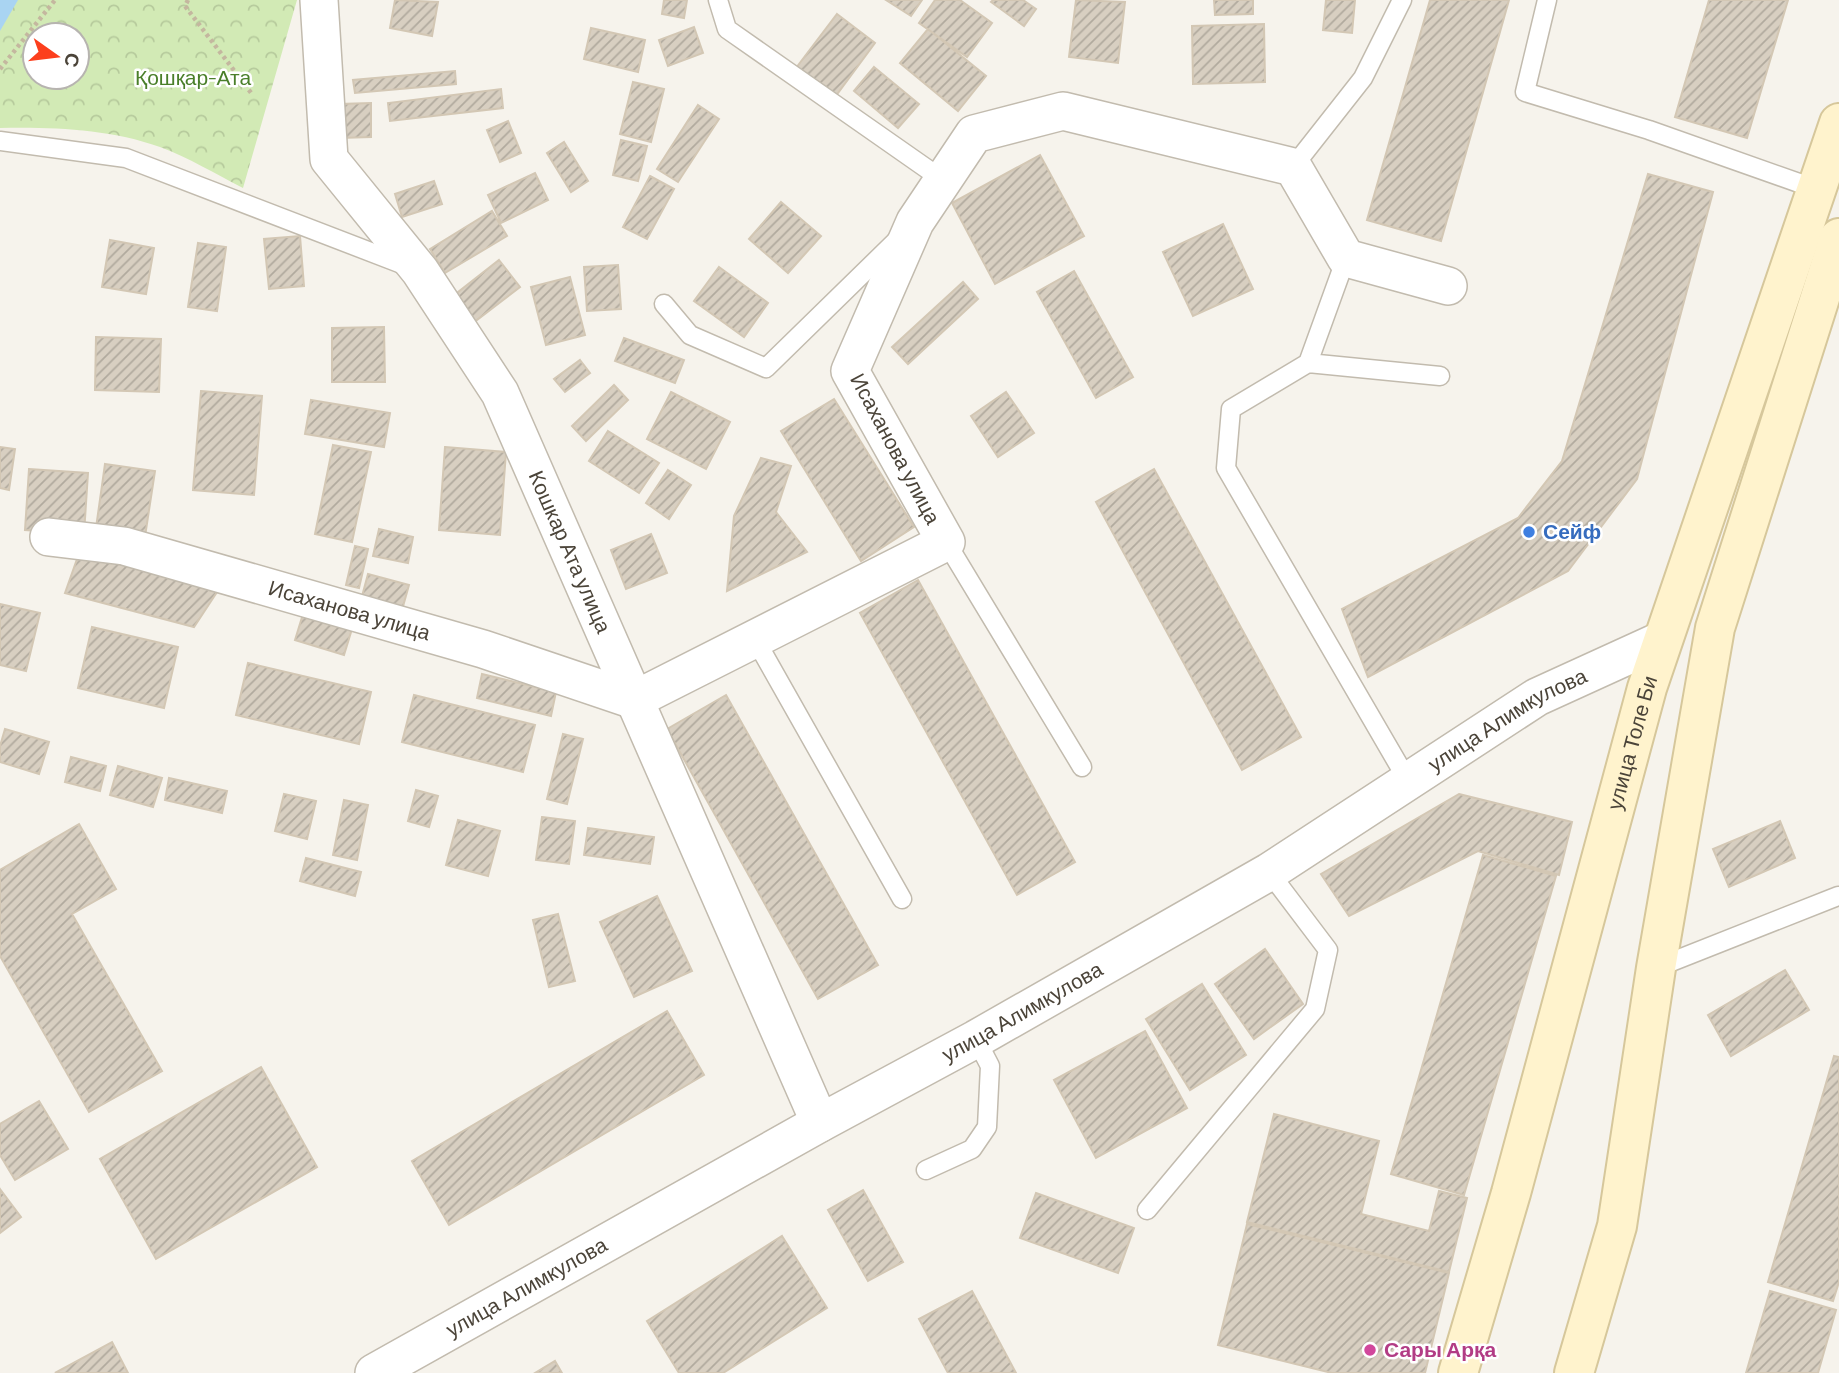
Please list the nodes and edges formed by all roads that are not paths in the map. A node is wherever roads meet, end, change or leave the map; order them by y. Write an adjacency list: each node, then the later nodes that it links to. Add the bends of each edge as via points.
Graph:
1 (319, 0): 13 (street, Кошкар Ата улица, via 329,159)
2 (718, 0): 8 (lane, via 727,29)
3 (1402, 0): 7 (lane, via 1363,78)
4 (1547, 0): 9 (lane, via 1525,92)
5 (1839, 122): 9 (main road, улица Толе Би)
6 (0, 141): 13 (lane, via 126,158)
7 (1293, 167): 8 (street, Исаханова улица, via 1063,111 974,134); 12 (street)
8 (943, 180): 10 (street, Исаханова улица)
9 (1816, 189): 21 (main road, улица Толе Би)
10 (915, 222): 15 (lane, via 766,368 690,335); 19 (street, Исаханова улица, via 850,371)
11 (1839, 238): 28 (main road, via 1715,628)
12 (1346, 258): 14 (street); 16 (lane)
13 (420, 271): 22 (street, Кошкар Ата улица, via 500,393)
14 (1448, 286)
15 (664, 304)
16 (1308, 363): 17 (lane); 24 (lane, via 1231,409 1226,468)
17 (1440, 376)
18 (49, 537): 22 (street, Исаханова улица, via 124,546 484,649)
19 (946, 542): 20 (street, Исаханова улица); 23 (lane)
20 (755, 639): 22 (street, Исаханова улица); 27 (lane)
21 (1662, 640): 24 (street, улица Алимкулова, via 1538,697); 34 (main road, улица Толе Би)
22 (634, 701): 30 (street, Кошкар Ата улица)
23 (1082, 767)
24 (1408, 781): 25 (street, улица Алимкулова)
25 (1269, 872): 29 (street, улица Алимкулова); 32 (lane, via 1328,950 1315,1009)
26 (1838, 896): 28 (lane)
27 (902, 899)
28 (1656, 968): 35 (main road, via 1617,1226)
29 (976, 1039): 30 (street, улица Алимкулова); 31 (lane, via 990,1066 987,1127 972,1149)
30 (820, 1123): 33 (street, улица Алимкулова)
31 (926, 1170)
32 (1147, 1210)
33 (374, 1373)
34 (1458, 1373)
35 (1574, 1373)

